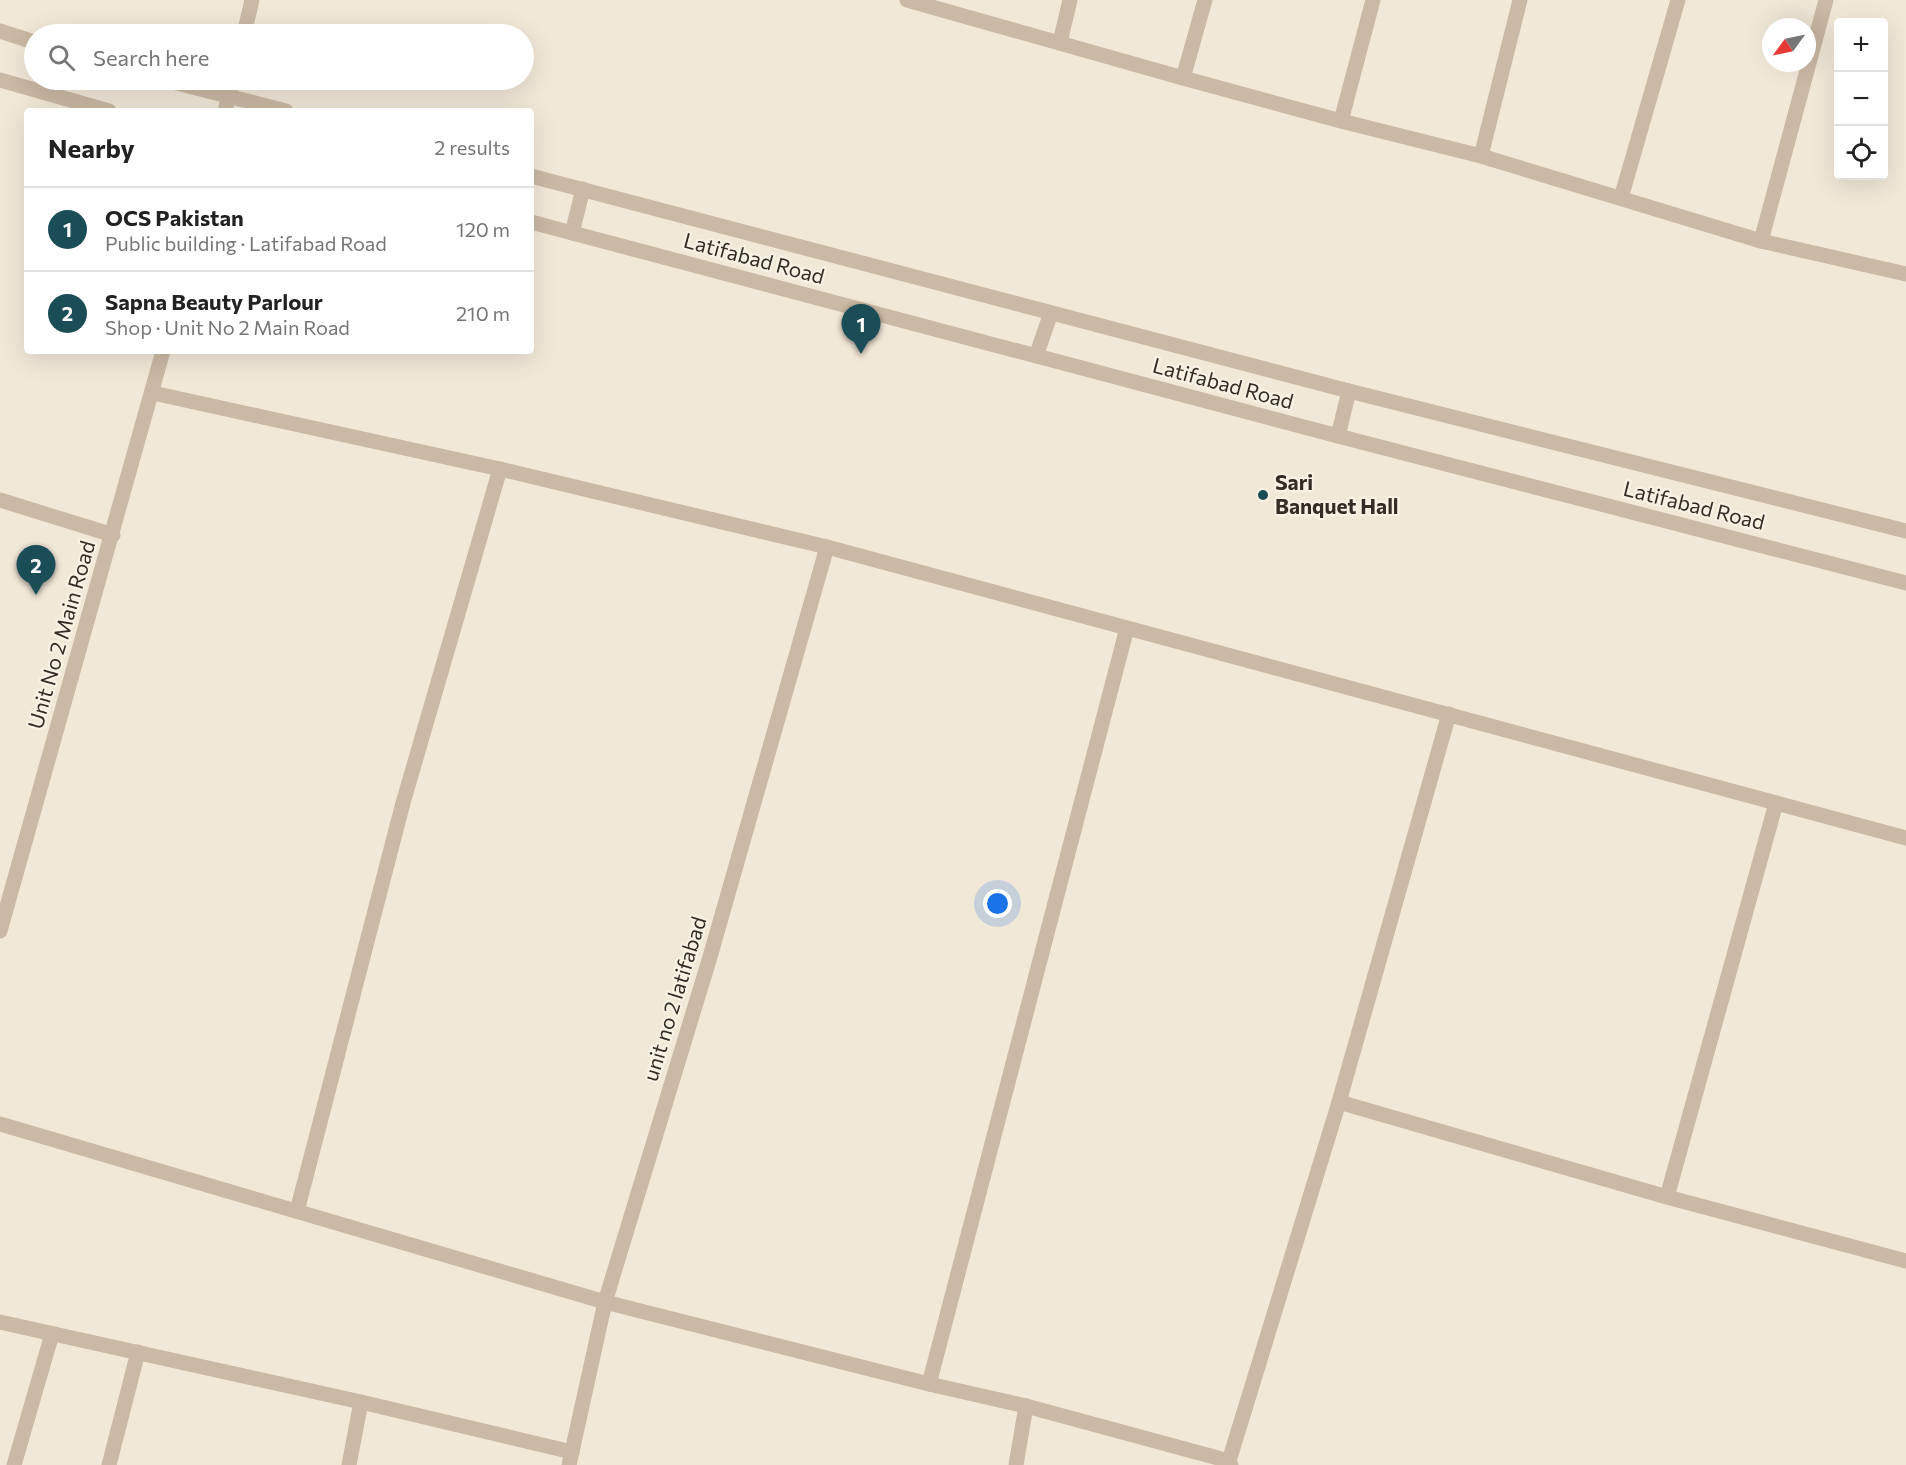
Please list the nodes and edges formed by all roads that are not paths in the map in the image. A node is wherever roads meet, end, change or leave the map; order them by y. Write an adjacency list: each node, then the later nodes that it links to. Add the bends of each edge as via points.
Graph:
1 (252, 0): 9 (street)
2 (1070, 0): 12 (street)
3 (1205, 0): 13 (street)
4 (1373, 0): 21 (street)
5 (1520, 0): 22 (street)
6 (1678, 0): 25 (street)
7 (1826, 0): 28 (street)
8 (913, 1): 12 (street)
9 (246, 24)
10 (0, 31): 11 (street)
11 (24, 39)
12 (1060, 42): 13 (street)
13 (1183, 78): 21 (street)
14 (0, 80): 15 (street)
15 (24, 87)
16 (35, 90): 19 (street)
17 (191, 90): 18 (street)
18 (227, 104): 20 (street)
19 (98, 108)
20 (261, 108)
21 (1341, 121): 22 (street)
22 (1481, 156): 25 (street)
23 (534, 177): 24 (street, Latifabad Road)
24 (583, 189): 27 (street); 30 (street, Latifabad Road)
25 (1622, 198): 28 (street)
26 (534, 223): 27 (street, Latifabad Road)
27 (572, 233): 32 (street, Latifabad Road)
28 (1761, 241): 29 (street)
29 (1906, 274)
30 (1050, 312): 32 (street); 33 (street, Latifabad Road)
31 (163, 354): 34 (street, Unit No 2 Main Road)
32 (1036, 356): 35 (street, Latifabad Road)
33 (1349, 391): 35 (street); 38 (street, Latifabad Road)
34 (153, 393): 36 (street); 39 (street, Unit No 2 Main Road)
35 (1338, 436): 41 (street, Latifabad Road)
36 (500, 469): 40 (street); 50 (street, via 403,803)
37 (0, 500): 39 (street)
38 (1906, 531)
39 (113, 535): 46 (street, Unit No 2 Main Road)
40 (827, 547): 42 (street); 52 (street, unit no 2 latifabad, via 710,957)
41 (1906, 583)
42 (1127, 628): 43 (street); 56 (street)
43 (1449, 714): 44 (street); 47 (street)
44 (1776, 803): 45 (street); 49 (street)
45 (1906, 838)
46 (0, 931)
47 (1339, 1102): 49 (street); 60 (street)
48 (0, 1124): 50 (street)
49 (1667, 1197): 51 (street)
50 (297, 1211): 52 (street)
51 (1906, 1261)
52 (604, 1302): 56 (street); 59 (street, unit no 2 latifabad)
53 (0, 1322): 54 (street)
54 (52, 1334): 55 (street); 61 (street)
55 (138, 1352): 57 (street); 62 (street)
56 (929, 1384): 58 (street)
57 (361, 1402): 59 (street); 63 (street)
58 (1026, 1406): 60 (street); 64 (street)
59 (570, 1458)
60 (1230, 1463)
61 (14, 1465)
62 (109, 1465)
63 (349, 1465)
64 (1016, 1465)

